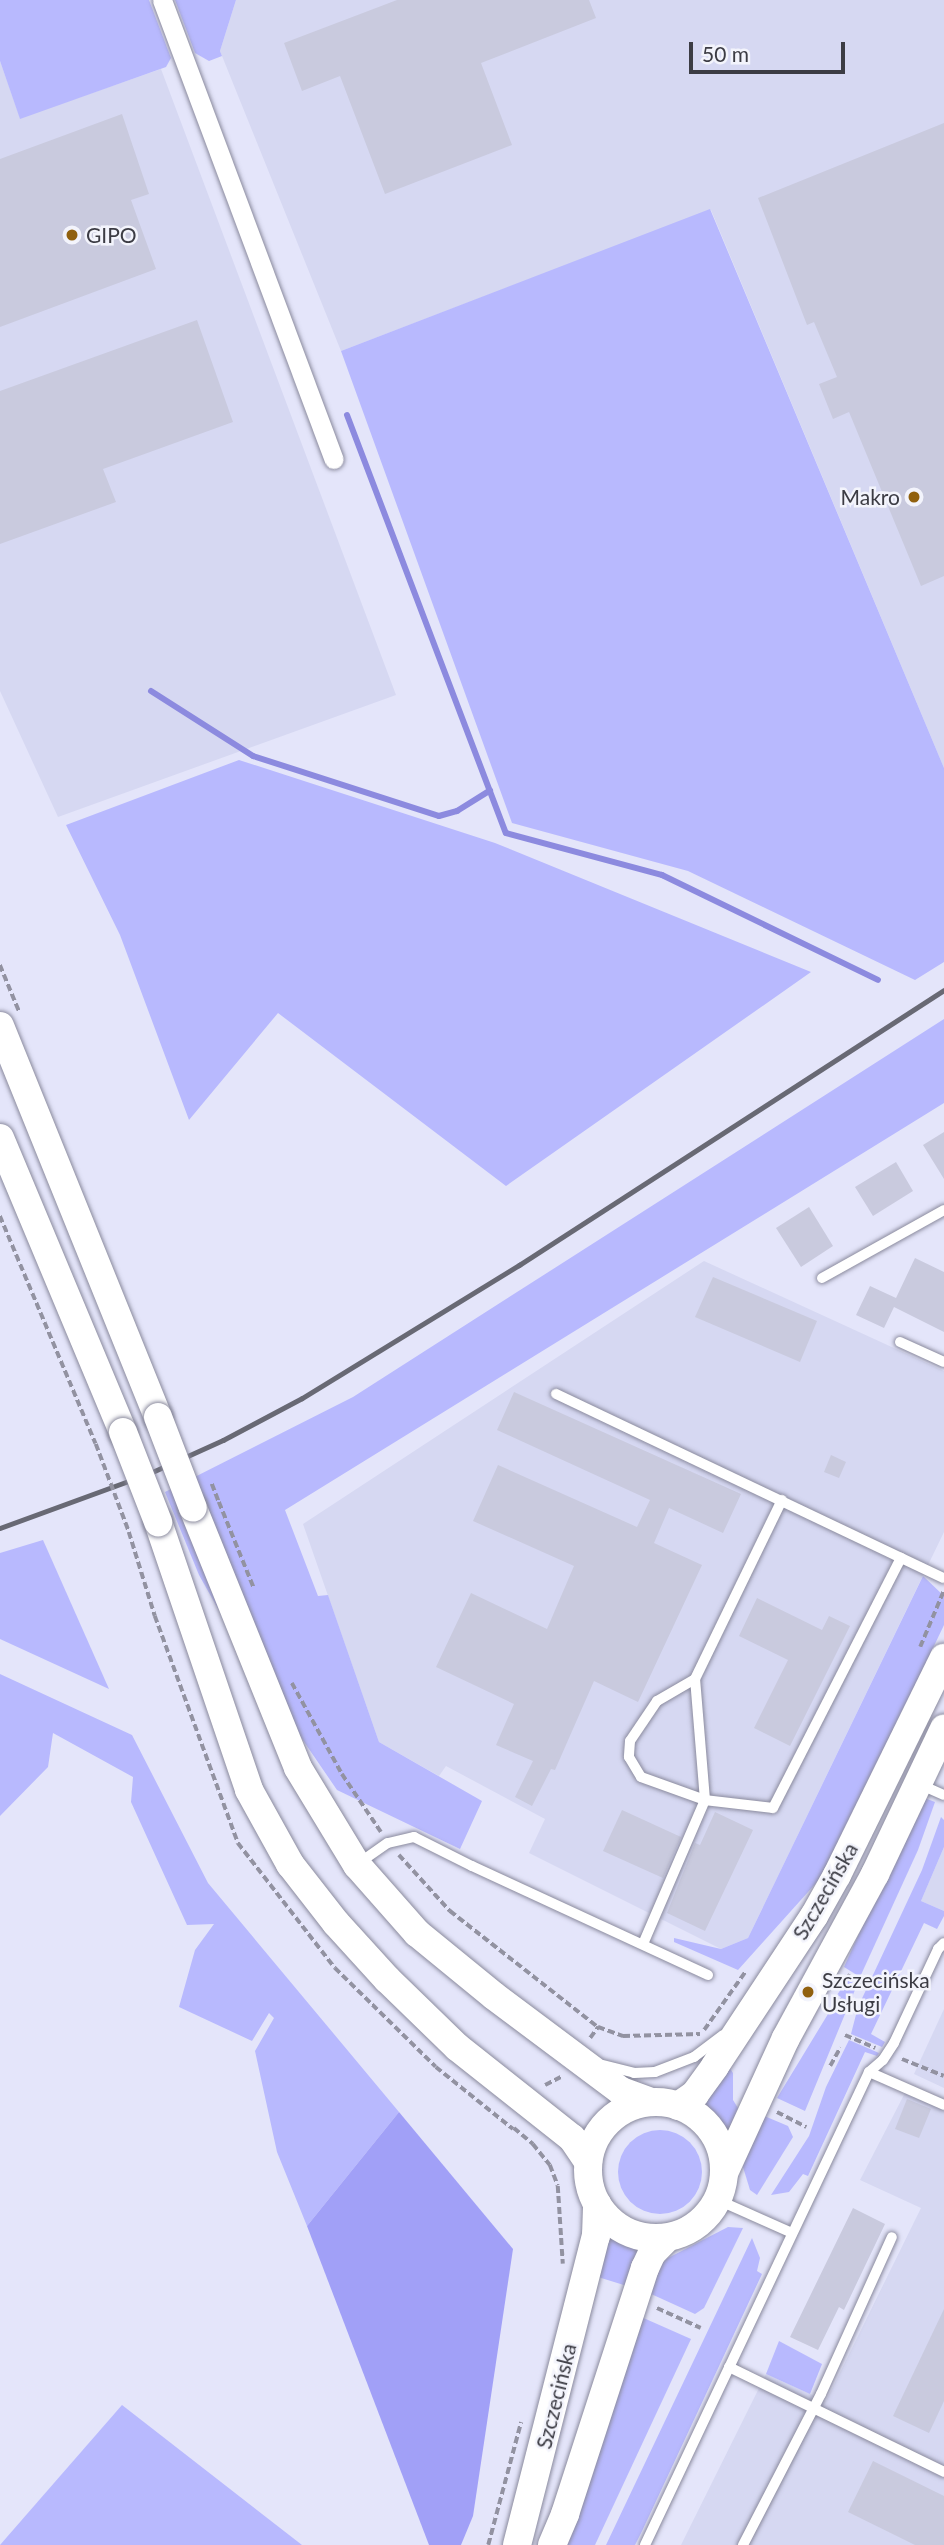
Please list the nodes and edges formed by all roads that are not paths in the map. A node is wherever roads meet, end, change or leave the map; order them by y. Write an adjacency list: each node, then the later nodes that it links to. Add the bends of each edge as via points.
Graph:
1 (162, 0): 2 (street)
2 (334, 459)
3 (0, 1026): 19 (main road, bridge, via 158,1417 206,1505 298,1768)
4 (0, 1138): 28 (main road, bridge, via 158,1522 249,1790 290,1864 387,1979 457,2047 572,2138)
5 (944, 1210): 6 (lane)
6 (822, 1278)
7 (900, 1342): 8 (lane)
8 (944, 1363)
9 (556, 1394): 10 (lane)
10 (782, 1500): 11 (lane); 14 (lane)
11 (901, 1558): 12 (lane); 18 (lane, via 773,1808)
12 (944, 1578)
13 (932, 1653): 23 (main road, Szczecińska, via 838,1875)
14 (695, 1679): 18 (lane); 18 (lane, via 657,1701 630,1741 629,1757 641,1777)
15 (944, 1729): 16 (main road, Szczecińska)
16 (918, 1783): 17 (lane); 29 (main road, Szczecińska, via 875,1874 817,1976)
17 (944, 1795)
18 (705, 1800): 21 (lane)
19 (357, 1865): 21 (lane, via 388,1843 414,1836); 24 (main road, via 417,1933)
20 (944, 1943): 25 (lane, via 894,2043)
21 (643, 1944): 22 (lane)
22 (708, 1975)
23 (748, 2015): 24 (lane, via 694,2057 655,2072 634,2073); 26 (main road, Szczecińska, via 695,2094)
24 (581, 2058): 26 (main road, via 621,2091)
25 (869, 2072): 27 (lane); 32 (lane)
26 (664, 2104): 28 (main road, via 637,2105 613,2118 596,2139); 29 (main road, via 702,2120 712,2131)
27 (944, 2105)
28 (588, 2162): 31 (main road)
29 (724, 2171): 30 (main road)
30 (718, 2200): 32 (lane); 34 (main road, via 695,2227)
31 (597, 2204): 34 (main road, via 619,2228 634,2235); 38 (main road, Szczecińska, via 596,2236)
32 (792, 2233): 35 (lane)
33 (892, 2237): 36 (lane)
34 (667, 2238): 39 (main road, Szczecińska, via 652,2253 635,2298)
35 (729, 2367): 36 (lane); 40 (lane)
36 (813, 2410): 37 (lane); 41 (lane)
37 (944, 2472)
38 (517, 2545)
39 (552, 2545)
40 (645, 2545)
41 (743, 2545)

